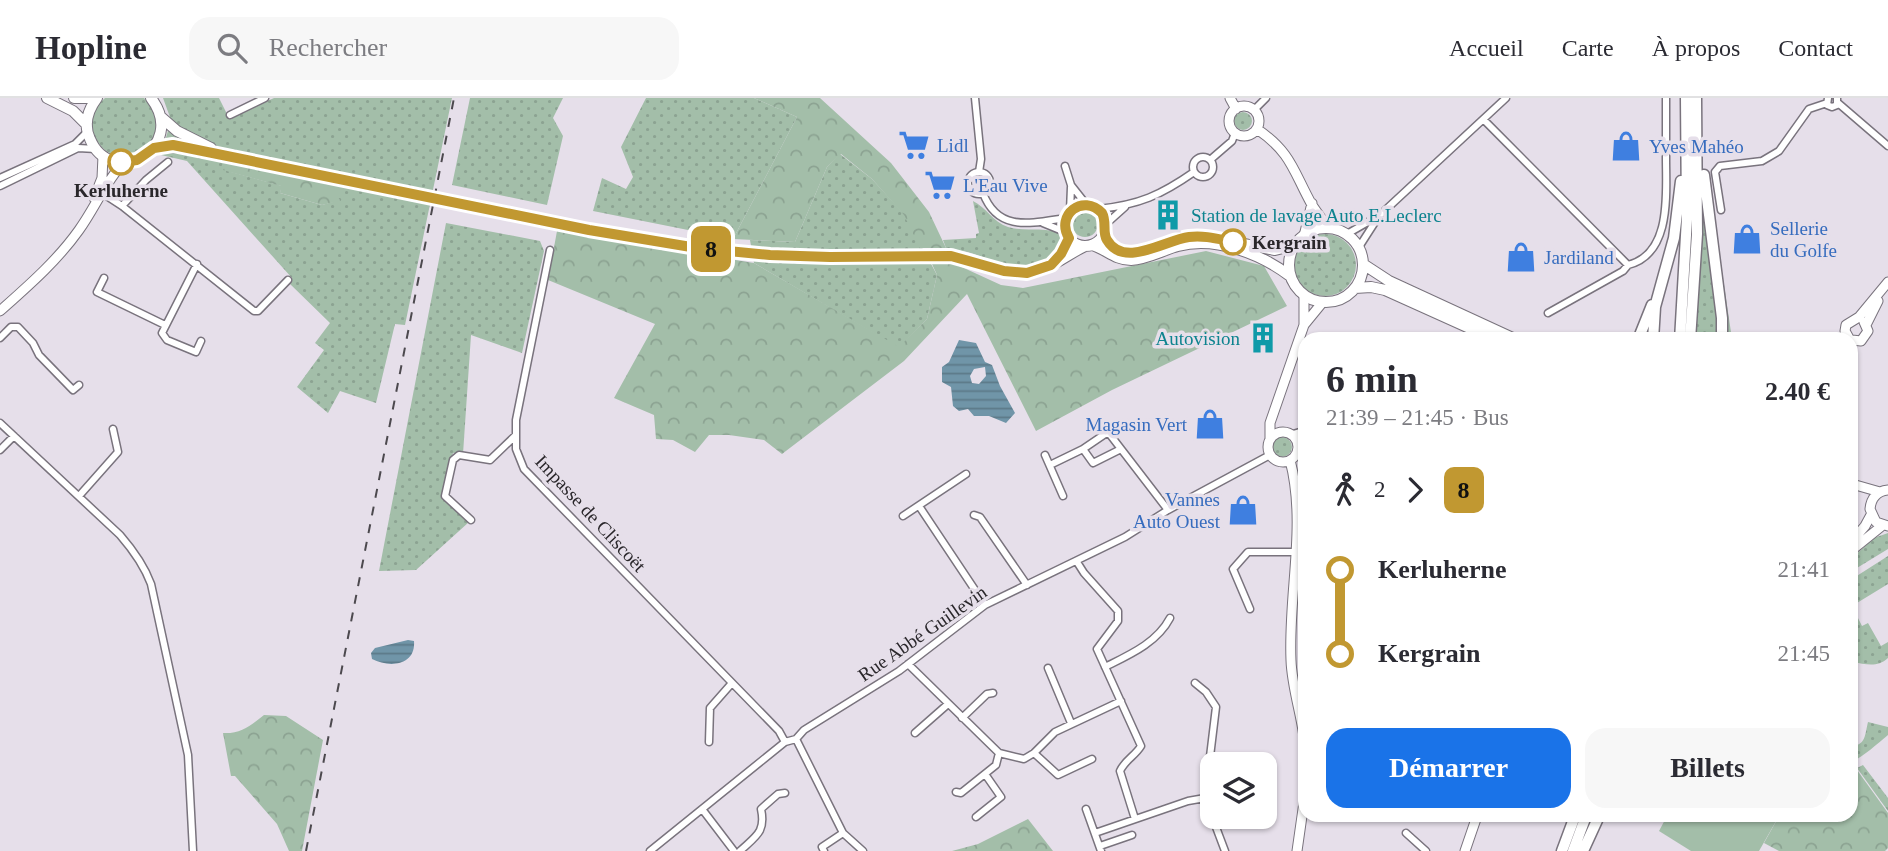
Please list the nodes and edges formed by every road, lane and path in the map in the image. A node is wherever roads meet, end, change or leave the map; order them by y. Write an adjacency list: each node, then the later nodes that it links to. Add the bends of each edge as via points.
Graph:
1 (49, 98): 20 (main road)
2 (74, 98): 3 (main road)
3 (97, 98): 20 (main road)
4 (265, 98): 17 (street)
5 (975, 98): 33 (street)
6 (1230, 98): 15 (street)
7 (1266, 98): 16 (street)
8 (1506, 98): 18 (street)
9 (1666, 98): 61 (street, via 1664,219 1651,250)
10 (1686, 98): 24 (highway)
11 (1696, 98): 21 (highway)
12 (1827, 100): 14 (street, via 1832,107); 45 (street, via 1809,109 1779,151 1762,161 1720,166 1715,172)
13 (156, 101): 19 (main road)
14 (1837, 101): 25 (street)
15 (1236, 109): 16 (street); 23 (street, via 1229,121)
16 (1254, 110): 22 (street, via 1259,119)
17 (230, 115)
18 (1484, 120): 47 (street); 61 (street)
19 (161, 122): 26 (main road); 28 (main road)
20 (87, 124): 27 (main road); 35 (street, via 75,144)
21 (1698, 124): 83 (highway); 84 (highway, via 1703,133 1704,178)
22 (1256, 129): 23 (street, via 1244,136); 40 (street, via 1285,154)
23 (1235, 133): 29 (street)
24 (1687, 137): 66 (highway, via 1682,149 1677,220); 82 (highway)
25 (1888, 146)
26 (154, 148): 28 (main road, via 173,145); 30 (main road, via 144,157)
27 (100, 152): 30 (main road); 37 (street, via 78,148); 38 (street)
28 (225, 154): 60 (main road, bridge, via 697,248 830,257 951,256 1017,273)
29 (1210, 160): 34 (street, via 1197,158); 34 (street, via 1210,174 1202,177)
30 (124, 162): 38 (street)
31 (168, 162): 42 (street)
32 (1065, 166): 36 (street)
33 (979, 172): 39 (street, via 990,180); 39 (street, via 969,177 968,184 972,192)
34 (1194, 172): 43 (street)
35 (0, 178)
36 (1071, 185): 41 (street); 46 (street)
37 (0, 186)
38 (100, 191): 42 (street); 71 (street, via 82,226)
39 (983, 193): 48 (street, via 993,212 1005,220)
40 (1312, 203): 49 (street); 53 (street)
41 (1086, 204): 44 (main road); 46 (main road)
42 (122, 206): 58 (street)
43 (1125, 207): 44 (street); 50 (street)
44 (1098, 209): 50 (main road)
45 (1721, 210)
46 (1068, 214): 48 (street); 52 (main road)
47 (1380, 215): 51 (street); 56 (street)
48 (1041, 222): 52 (street)
49 (1328, 228): 51 (main road); 53 (main road)
50 (1105, 229): 54 (main road, via 1099,240); 55 (main road, via 1114,248 1130,253 1198,236 1275,250)
51 (1347, 234): 56 (main road)
52 (1067, 235): 54 (main road); 60 (main road, via 1061,254)
53 (1304, 236): 55 (main road)
54 (1088, 245): 60 (main road); 62 (main road, via 1131,260 1188,244 1210,243 1270,261)
55 (1295, 245): 62 (main road, via 1289,258)
56 (1359, 247): 59 (main road)
57 (550, 250): 97 (street, Impasse de Cliscoët)
58 (197, 264): 64 (street, via 254,311); 74 (street)
59 (1363, 264): 67 (main road); 79 (main road, via 1389,281)
60 (1051, 265)
61 (1628, 265): 72 (street)
62 (1290, 276): 69 (main road)
63 (104, 278): 74 (street, via 97,292)
64 (288, 280)
65 (1888, 282): 73 (street)
66 (1660, 286): 80 (highway); 81 (highway)
67 (1355, 288): 70 (main road, via 1335,302); 78 (main road, via 1385,290)
68 (1888, 288): 76 (street)
69 (1304, 296): 70 (main road); 75 (street)
70 (1322, 303): 75 (street)
71 (0, 311)
72 (1548, 313)
73 (1856, 319): 76 (street); 85 (street, via 1846,325)
74 (165, 325): 88 (street, via 162,333 167,340 196,352)
75 (1304, 325): 77 (street)
76 (1866, 325): 87 (street, via 1866,337)
77 (1302, 332)
78 (1478, 332)
79 (1500, 332)
80 (1641, 332)
81 (1653, 332)
82 (1680, 332)
83 (1691, 332)
84 (1724, 332)
85 (1848, 332)
86 (0, 338): 90 (street, via 10,327 18,327 73,390)
87 (1858, 338)
88 (201, 341)
89 (1298, 342): 91 (street)
90 (79, 384)
91 (1273, 412): 95 (street); 98 (street)
92 (0, 423): 96 (street)
93 (113, 429): 111 (street, via 118,452)
94 (1298, 431): 95 (street)
95 (1286, 433): 98 (street); 99 (street)
96 (14, 436): 102 (street); 111 (street)
97 (515, 436): 118 (street, via 491,460 459,455 453,460 444,493); 132 (street, Impasse de Cliscoët, via 524,469)
98 (1270, 439): 104 (street)
99 (1297, 445): 105 (street, via 1296,454)
100 (1083, 449): 101 (street, via 1093,463); 101 (street, via 1108,432); 106 (street)
101 (1121, 449): 114 (street)
102 (0, 450)
103 (1045, 455): 106 (street)
104 (1270, 455): 105 (street); 114 (street, Rue Abbé Guillevin)
105 (1286, 461): 122 (street, via 1297,498)
106 (1050, 465): 112 (street)
107 (965, 474): 113 (street)
108 (1858, 485): 109 (street)
109 (1884, 491): 115 (street, via 1873,498)
110 (1858, 493): 115 (street)
111 (79, 496): 166 (street, via 135,552 146,572 188,755)
112 (1063, 496)
113 (919, 506): 117 (street); 125 (street)
114 (1167, 510): 123 (street, Rue Abbé Guillevin)
115 (1870, 511): 119 (street, via 1876,522); 120 (street)
116 (974, 515): 124 (street, via 980,517)
117 (903, 516)
118 (471, 520)
119 (1886, 526): 121 (street)
120 (1858, 534)
121 (1858, 546)
122 (1296, 552): 126 (street, via 1248,552 1233,569); 134 (street, via 1291,663)
123 (1077, 562): 124 (street, Rue Abbé Guillevin); 129 (street, via 1118,611 1118,621 1097,649)
124 (1027, 585): 125 (street, Rue Abbé Guillevin)
125 (985, 605): 128 (street, Rue Abbé Guillevin)
126 (1250, 609)
127 (1170, 618): 129 (street, via 1139,650)
128 (908, 664): 136 (street); 140 (street, Rue Abbé Guillevin)
129 (1105, 667): 135 (street)
130 (1048, 668): 138 (street)
131 (1195, 683): 143 (street, via 1216,707)
132 (732, 684): 141 (street, via 710,708); 142 (street, Impasse de Cliscoët)
133 (993, 693): 137 (street)
134 (1298, 696)
135 (1121, 701): 138 (street); 154 (street, via 1141,746 1121,771)
136 (948, 704): 137 (street); 139 (street)
137 (962, 718): 144 (street)
138 (1071, 723): 145 (street)
139 (915, 733)
140 (796, 739): 142 (street, Rue Abbé Guillevin); 161 (street)
141 (709, 742)
142 (785, 742): 151 (street, Rue Abbé Guillevin)
143 (1211, 752)
144 (999, 753): 145 (street, via 1024,759); 147 (street, via 996,765)
145 (1034, 753): 146 (street, via 1058,775)
146 (1092, 759)
147 (985, 774): 148 (street); 153 (street, via 1001,797)
148 (957, 792)
149 (785, 793): 169 (street, via 761,809 764,822 760,832)
150 (1200, 799): 154 (street)
151 (702, 809): 167 (street, Rue Abbé Guillevin); 168 (street)
152 (1086, 809): 162 (street)
153 (976, 817)
154 (1135, 819): 162 (street)
155 (1301, 822): 173 (street)
156 (1474, 822): 175 (street)
157 (1573, 822): 176 (highway)
158 (1584, 822): 177 (highway)
159 (1596, 822): 178 (highway)
160 (1217, 829): 172 (street)
161 (843, 833): 170 (street, via 822,847); 171 (street)
162 (1095, 833): 165 (street)
163 (1406, 834): 174 (street)
164 (1132, 835): 165 (street)
165 (1100, 849)
166 (193, 851)
167 (650, 851)
168 (734, 851)
169 (740, 851)
170 (824, 851)
171 (863, 851)
172 (1225, 851)
173 (1297, 851)
174 (1426, 851)
175 (1465, 851)
176 (1562, 851)
177 (1573, 851)
178 (1583, 851)

